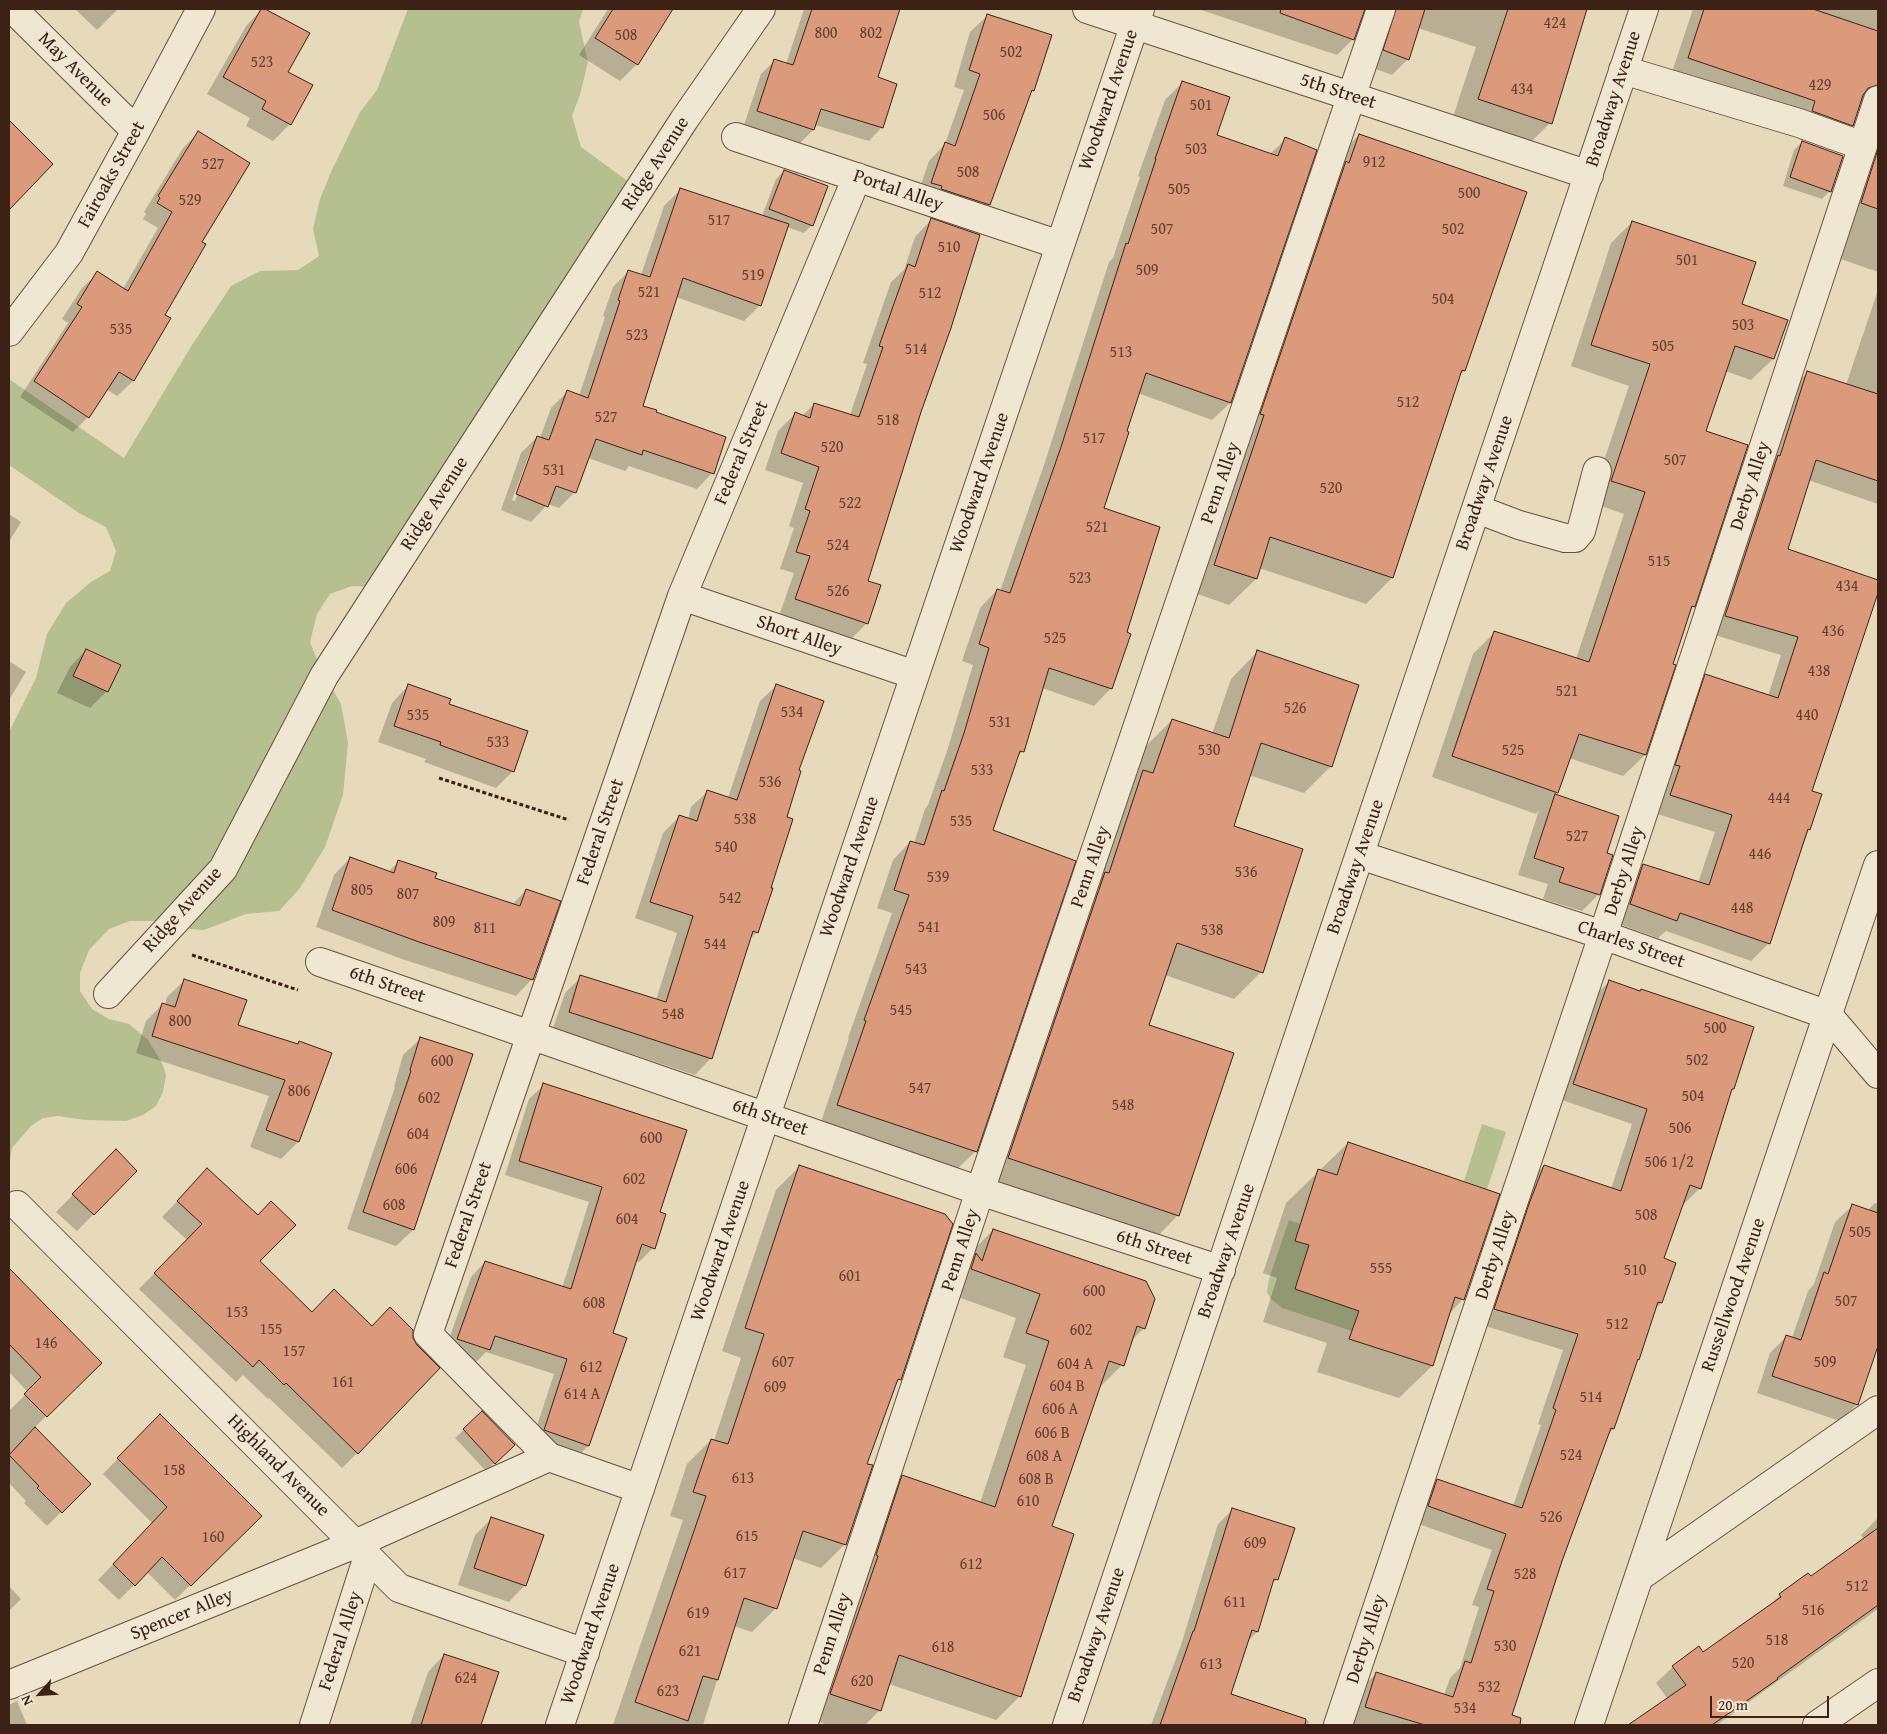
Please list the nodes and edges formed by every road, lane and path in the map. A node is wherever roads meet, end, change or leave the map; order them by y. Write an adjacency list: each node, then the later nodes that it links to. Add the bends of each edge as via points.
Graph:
1 (13, 9): 11 (street, May Avenue)
2 (201, 9): 11 (street, Fairoaks Street)
3 (760, 9): 27 (street, Ridge Avenue, via 684,120 324,676 223,869)
4 (1087, 9): 7 (street, 5th Street)
5 (1381, 9): 9 (street, Penn Alley)
6 (1644, 9): 8 (street, Broadway Avenue)
7 (1137, 17): 9 (street, 5th Street); 16 (street, Woodward Avenue)
8 (1623, 70): 13 (street, via 1799,123); 14 (street, Broadway Avenue)
9 (1352, 97): 14 (street, 5th Street); 35 (street, Penn Alley)
10 (1878, 100): 13 (street, Derby Alley)
11 (136, 131): 17 (street, Fairoaks Street, via 69,253)
12 (736, 136): 15 (street, Portal Alley)
13 (1863, 146): 26 (street, Derby Alley)
14 (1589, 175): 19 (street, Broadway Avenue)
15 (857, 177): 16 (street, Portal Alley); 20 (street, Federal Street)
16 (1060, 245): 21 (street, Woodward Avenue)
17 (9, 332)
18 (1598, 471): 19 (street, via 1581,532 1575,538 1518,526)
19 (1477, 509): 24 (street, Broadway Avenue)
20 (682, 596): 21 (street, Short Alley); 23 (street, Federal Street)
21 (915, 675): 34 (street, Woodward Avenue)
22 (439, 778): 23 (path)
23 (602, 831): 32 (street, Federal Street)
24 (1360, 855): 26 (street, Charles Street); 37 (street, Broadway Avenue)
25 (1878, 865): 31 (street, Russellwood Avenue)
26 (1603, 935): 31 (street, Charles Street); 50 (street, Derby Alley)
27 (155, 942): 29 (path); 30 (street, Ridge Avenue)
28 (320, 962): 32 (street, 6th Street)
29 (299, 990)
30 (108, 994)
31 (1828, 1015): 33 (street); 42 (street, Russellwood Avenue)
32 (532, 1035): 34 (street, 6th Street); 39 (street, Federal Street, via 428,1334)
33 (1878, 1074)
34 (766, 1116): 35 (street, 6th Street); 40 (street, Woodward Avenue)
35 (980, 1191): 37 (street, 6th Street); 48 (street, Penn Alley)
36 (17, 1205): 41 (street, Highland Avenue)
37 (1221, 1270): 49 (street, Broadway Avenue)
38 (1878, 1410): 42 (street)
39 (549, 1457): 40 (street, Federal Street); 41 (street)
40 (640, 1489): 43 (street, Woodward Avenue)
41 (362, 1550): 43 (street, Highland Avenue, via 399,1588); 45 (street, Spencer Alley); 46 (street, Federal Alley)
42 (1639, 1577): 51 (street, Russellwood Avenue)
43 (585, 1653): 47 (street, Woodward Avenue)
44 (1878, 1683): 52 (street)
45 (9, 1685)
46 (314, 1725)
47 (560, 1725)
48 (803, 1725)
49 (1067, 1725)
50 (1338, 1725)
51 (1589, 1725)
52 (1817, 1725)

